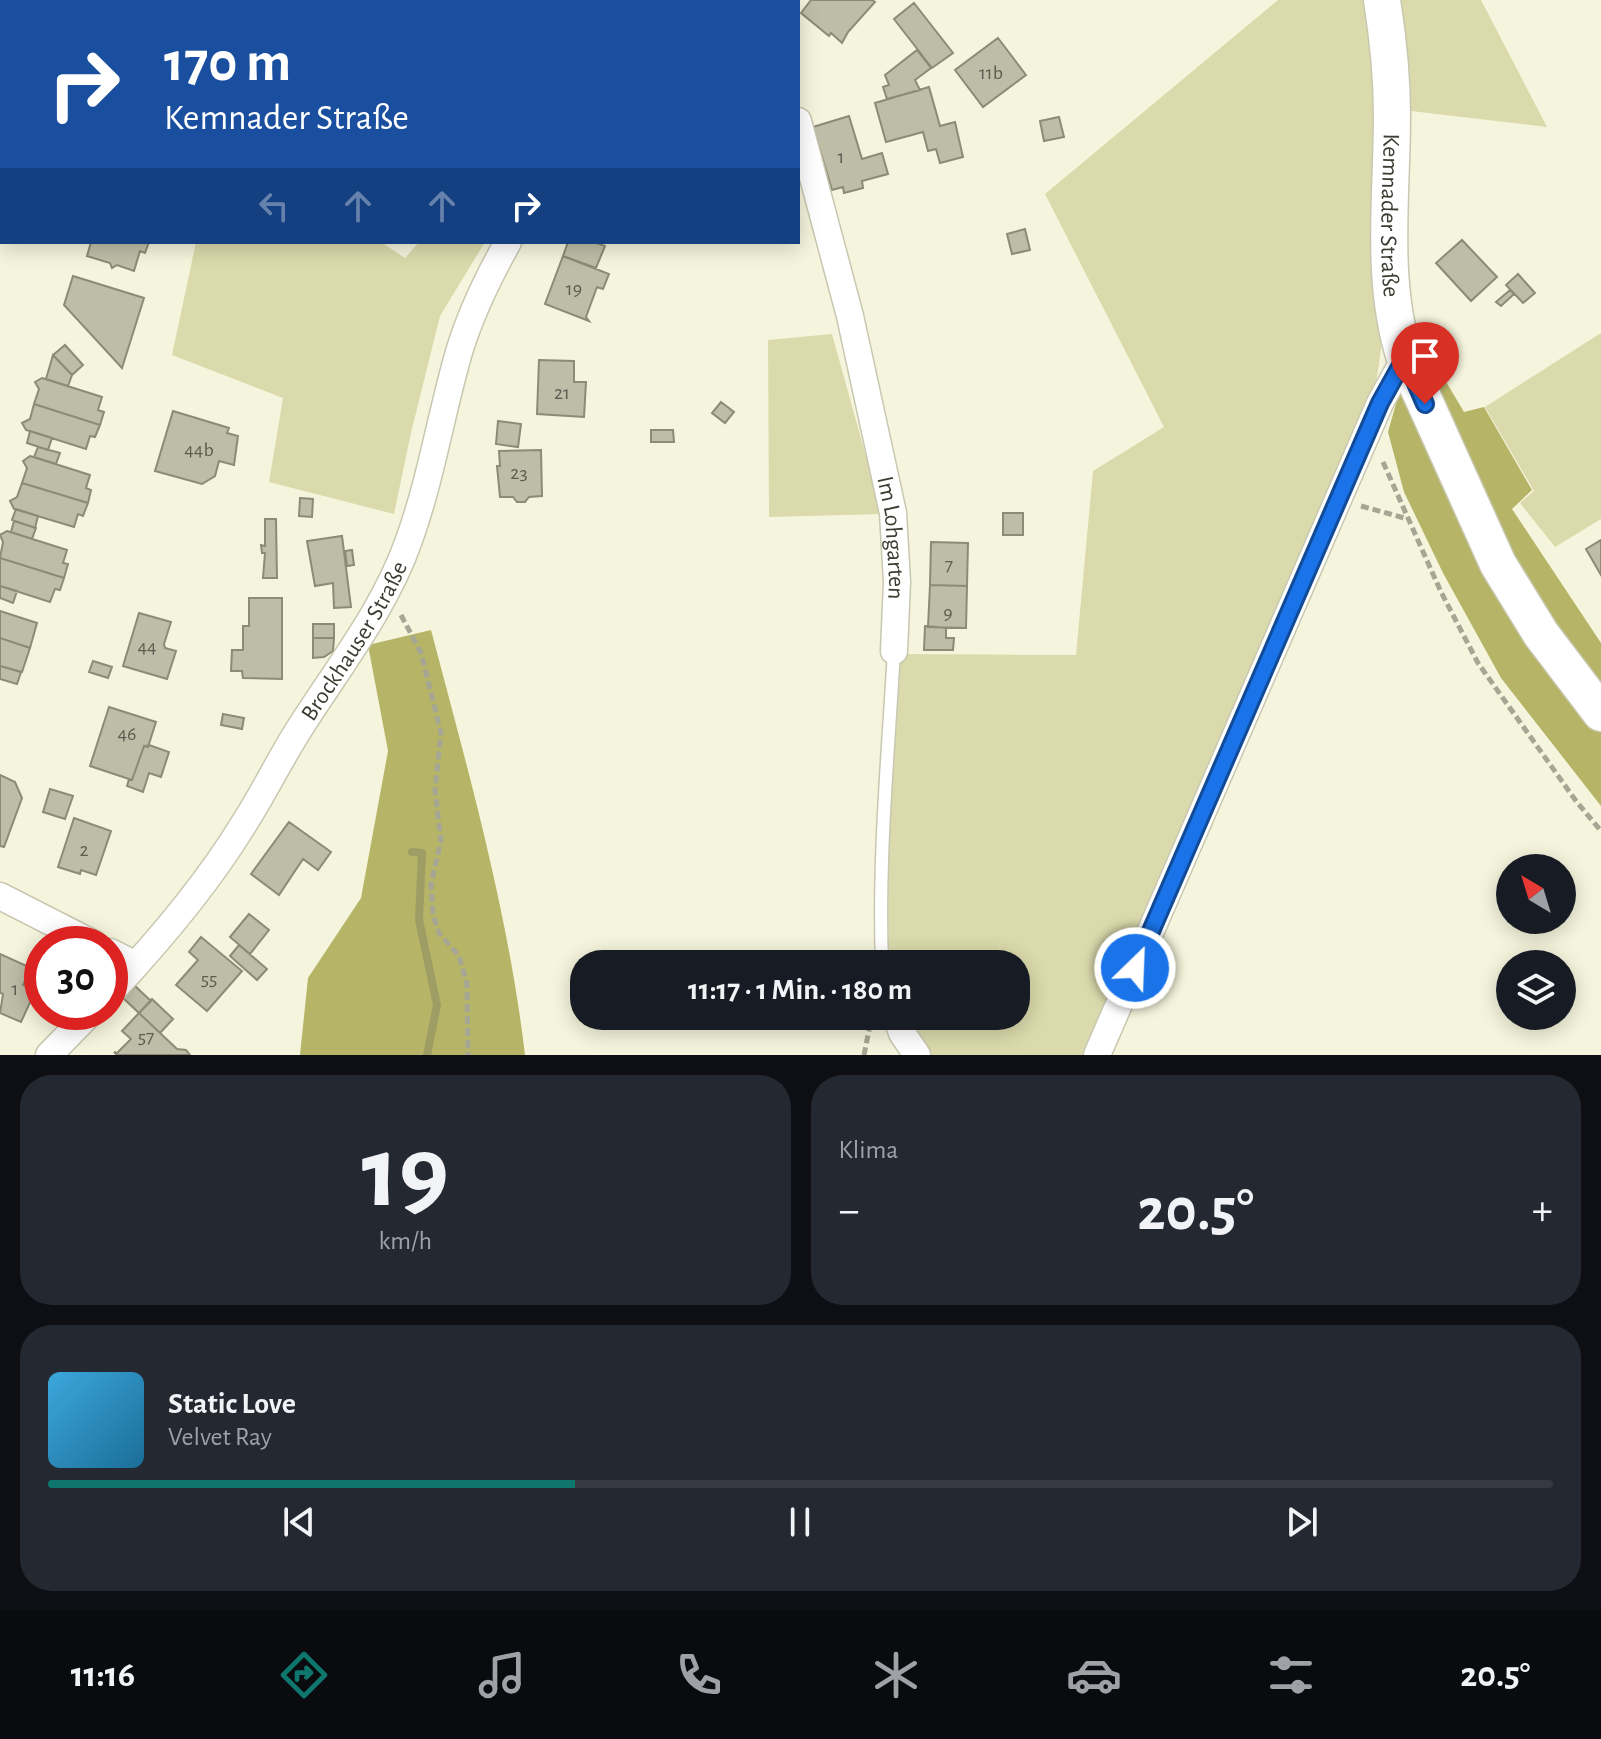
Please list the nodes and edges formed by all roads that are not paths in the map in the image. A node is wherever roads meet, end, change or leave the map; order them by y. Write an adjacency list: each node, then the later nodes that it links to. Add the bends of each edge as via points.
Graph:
1 (1382, 0): 4 (main road, Kemnader Straße, via 1392,112 1392,301)
2 (800, 128): 5 (street, Im Lohgarten, via 850,316 893,513)
3 (507, 244): 11 (street, Brockhauser Straße, via 460,349 422,498 388,590 245,823)
4 (1405, 358): 6 (main road, Kemnader Straße, via 1498,564 1541,634); 17 (street, via 1368,430)
5 (894, 651): 9 (lane, Im Lohgarten)
6 (1601, 713)
7 (0, 896): 8 (street)
8 (59, 926)
9 (881, 950)
10 (128, 961): 11 (street)
11 (136, 965): 12 (street, Brockhauser Straße)
12 (128, 974)
13 (73, 1030): 15 (street)
14 (901, 1030): 16 (street)
15 (49, 1055)
16 (917, 1055)
17 (1097, 1055)

